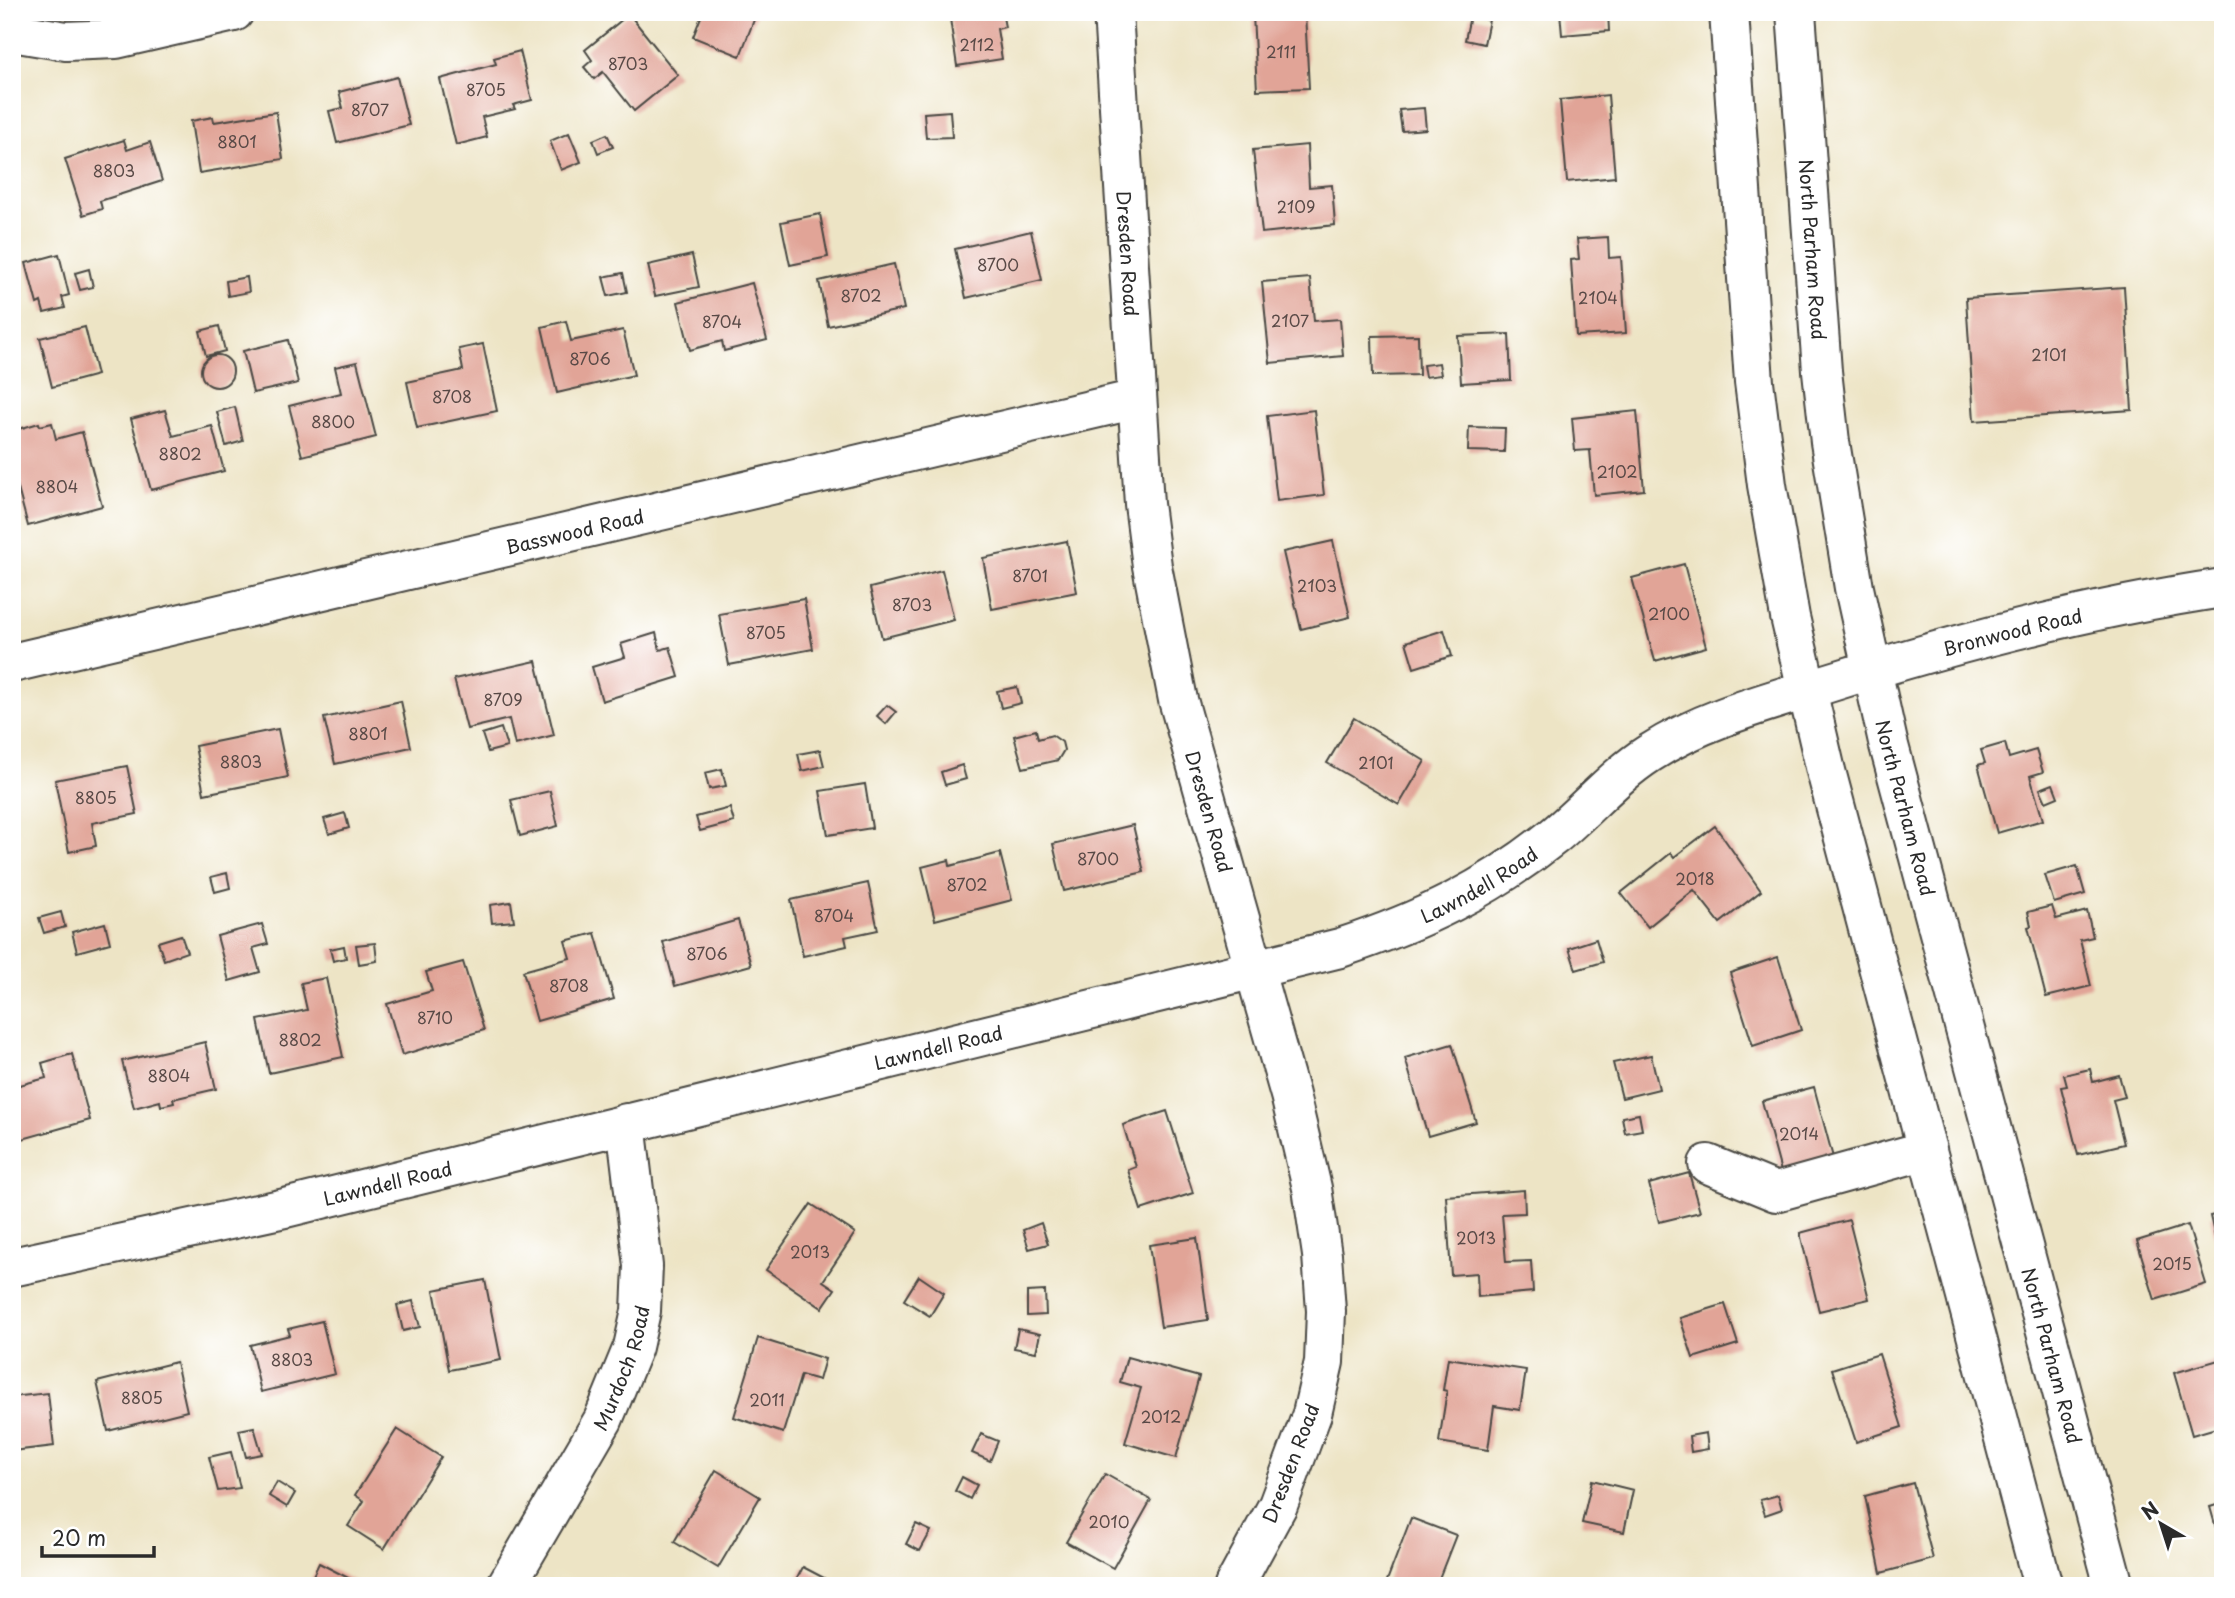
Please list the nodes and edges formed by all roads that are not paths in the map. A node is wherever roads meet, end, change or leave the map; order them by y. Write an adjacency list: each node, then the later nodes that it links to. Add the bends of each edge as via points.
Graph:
1 (233, 12): 5 (main road, via 116,39 66,41)
2 (1114, 12): 6 (main road, Dresden Road)
3 (1729, 12): 10 (main road, via 1754,382 1767,485)
4 (1796, 12): 9 (main road, North Parham Road, via 1830,442)
5 (12, 32)
6 (1137, 399): 8 (main road, Basswood Road); 11 (main road, Dresden Road, via 1152,566 1178,700)
7 (2223, 588): 9 (main road, Bronwood Road, via 2088,614)
8 (12, 663)
9 (1870, 670): 10 (main road, Bronwood Road); 19 (main road, North Parham Road)
10 (1806, 690): 11 (main road, Lawndell Road, via 1702,727 1650,753 1555,835 1455,903 1340,948); 13 (main road)
11 (1254, 968): 12 (main road, Lawndell Road); 17 (main road, Dresden Road, via 1312,1188 1326,1311 1324,1362 1312,1414 1278,1505)
12 (626, 1124): 15 (main road, Lawndell Road, via 285,1208); 16 (main road, Murdoch Road, via 643,1266 634,1347 603,1420)
13 (1927, 1150): 14 (main road, via 1776,1192); 18 (main road)
14 (1708, 1164)
15 (12, 1267)
16 (506, 1586)
17 (1234, 1586)
18 (2043, 1586)
19 (2114, 1586)

